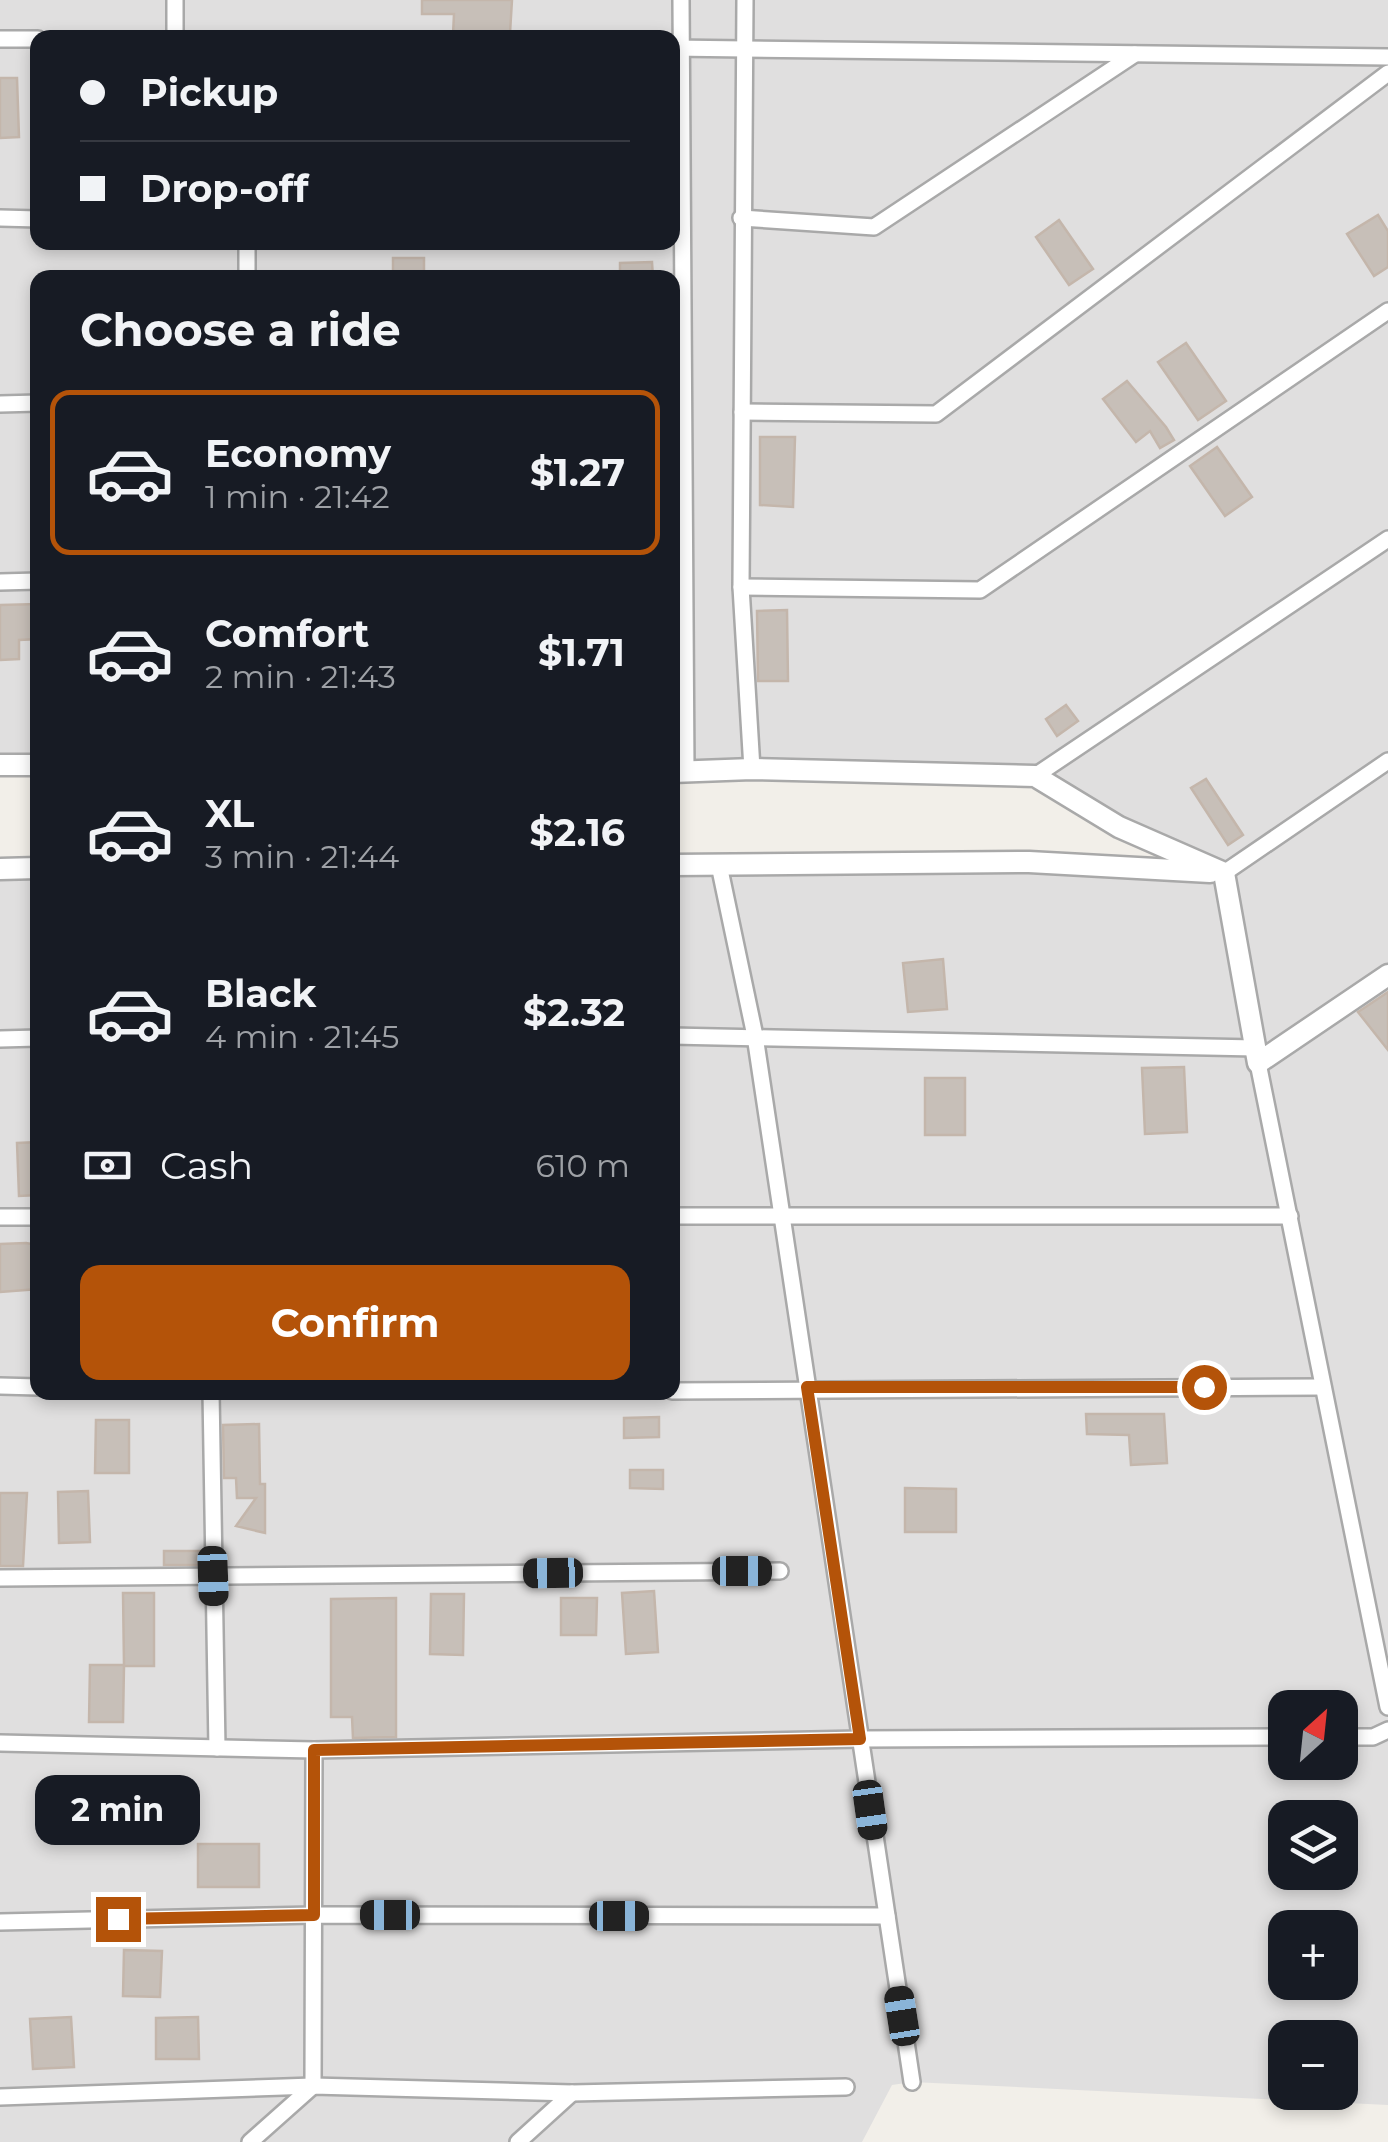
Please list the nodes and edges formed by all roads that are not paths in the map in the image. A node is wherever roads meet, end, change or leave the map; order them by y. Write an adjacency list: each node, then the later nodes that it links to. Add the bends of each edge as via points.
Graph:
1 (175, 0): 4 (street)
2 (682, 0): 5 (street)
3 (744, 0): 9 (street)
4 (175, 30)
5 (678, 30)
6 (0, 39): 7 (street)
7 (30, 39)
8 (680, 48): 9 (street)
9 (743, 48): 10 (street); 14 (street)
10 (1136, 54): 11 (street); 14 (street, via 874,226)
11 (1388, 58)
12 (1388, 74): 19 (street, via 936,414)
13 (0, 218): 15 (street)
14 (741, 218): 19 (street)
15 (30, 219)
16 (1388, 312): 23 (street, via 980,590)
17 (30, 403): 18 (street)
18 (0, 404)
19 (742, 412): 23 (street)
20 (1388, 539): 29 (street)
21 (30, 581): 22 (street)
22 (0, 582)
23 (741, 586): 27 (street)
24 (1388, 761): 34 (street)
25 (0, 765): 26 (street)
26 (30, 765)
27 (752, 768): 28 (street); 29 (street)
28 (680, 772)
29 (1035, 776): 34 (street, via 1119,827)
30 (680, 865): 31 (street)
31 (719, 865): 34 (street, via 1029,862); 37 (street)
32 (30, 868): 33 (street)
33 (0, 869)
34 (1224, 873): 40 (street)
35 (1388, 975): 40 (street)
36 (680, 1036): 37 (street)
37 (755, 1036): 40 (street); 43 (street)
38 (0, 1038): 39 (street)
39 (30, 1038)
40 (1256, 1056): 44 (street)
41 (30, 1216): 45 (street)
42 (680, 1216): 43 (street)
43 (781, 1216): 44 (street); 48 (street)
44 (1290, 1216): 49 (street)
45 (0, 1217)
46 (0, 1386): 47 (street)
47 (30, 1387)
48 (807, 1387): 49 (street); 50 (street); 59 (street)
49 (1323, 1387): 55 (street)
50 (680, 1391)
51 (210, 1400): 53 (street)
52 (780, 1571): 53 (street)
53 (213, 1576): 54 (street); 61 (street)
54 (0, 1578)
55 (1388, 1707)
56 (1388, 1730): 58 (street)
57 (1268, 1737): 59 (street)
58 (1358, 1737)
59 (860, 1739): 62 (street); 64 (street)
60 (0, 1743): 61 (street)
61 (217, 1748): 62 (street)
62 (314, 1750): 63 (street)
63 (314, 1915): 64 (street); 65 (street); 67 (street)
64 (886, 1916): 66 (street)
65 (0, 1922)
66 (912, 2082)
67 (313, 2086): 69 (street); 70 (street); 71 (street)
68 (846, 2087): 69 (street)
69 (572, 2093): 72 (street)
70 (0, 2097)
71 (250, 2142)
72 (518, 2142)

